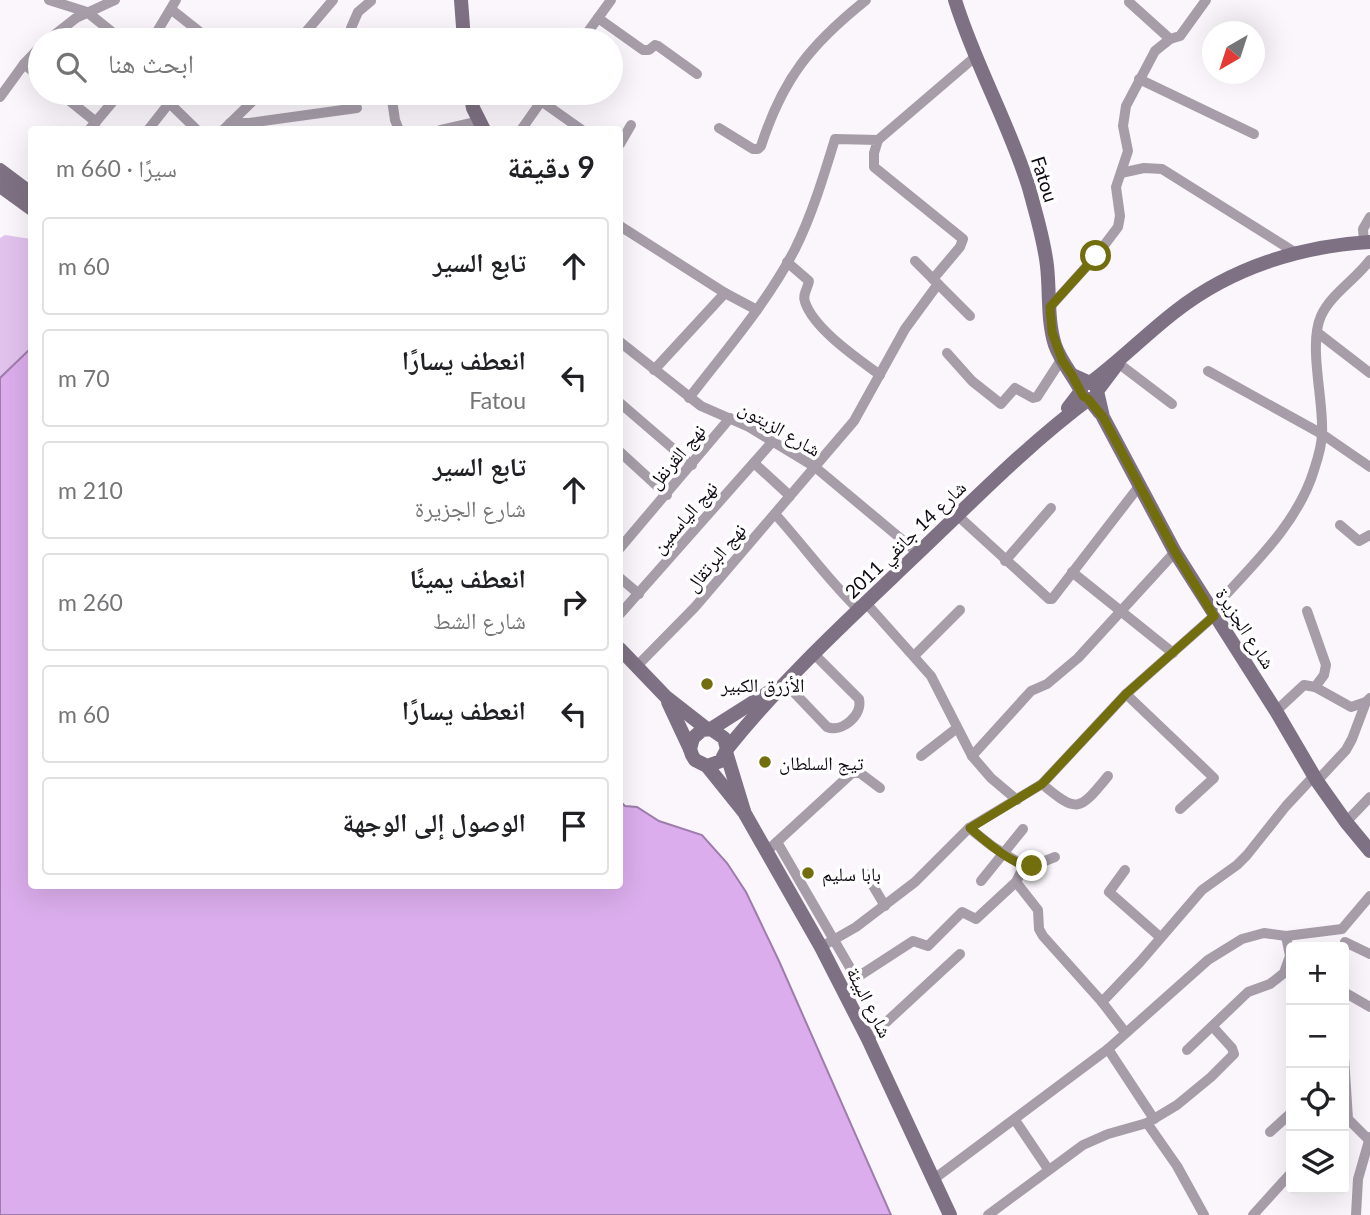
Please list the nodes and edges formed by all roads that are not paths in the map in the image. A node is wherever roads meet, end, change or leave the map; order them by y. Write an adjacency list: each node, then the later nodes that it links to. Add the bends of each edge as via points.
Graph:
1 (49, 0): 12 (street)
2 (115, 0): 12 (street)
3 (333, 0): 18 (street)
4 (461, 0): 20 (main road)
5 (610, 0): 13 (street)
6 (866, 0): 53 (street, via 822,38 792,75 758,149)
7 (955, 0): 25 (main road, Fatou)
8 (1206, 0): 24 (street, via 1180,36)
9 (371, 1): 19 (street, via 358,12)
10 (1129, 2): 24 (street)
11 (174, 5): 16 (street); 17 (street)
12 (87, 12): 14 (street); 15 (street)
13 (598, 18): 21 (street); 22 (street)
14 (67, 28)
15 (107, 28)
16 (160, 28)
17 (198, 28)
18 (309, 28)
19 (351, 28)
20 (463, 28)
21 (591, 28)
22 (612, 28)
23 (623, 36): 29 (street, via 643,50 658,46)
24 (1170, 39): 30 (street, via 1155,51)
25 (975, 57): 56 (street); 71 (main road, Fatou, via 1028,185 1045,248)
26 (28, 60): 27 (street)
27 (24, 64): 28 (street); 31 (street)
28 (28, 67)
29 (697, 74)
30 (1139, 79): 54 (street); 58 (street, via 1124,115 1128,151)
31 (0, 97)
32 (72, 105): 45 (street)
33 (110, 105): 45 (street)
34 (168, 105): 46 (street)
35 (172, 105): 47 (street)
36 (248, 105): 48 (street)
37 (393, 105): 50 (street)
38 (474, 105): 43 (main road)
39 (538, 105): 51 (street)
40 (553, 105): 52 (street)
41 (358, 108): 42 (street)
42 (294, 117): 48 (street); 49 (street)
43 (482, 125)
44 (631, 125): 55 (street)
45 (92, 126)
46 (151, 126)
47 (193, 126)
48 (226, 126)
49 (295, 126)
50 (397, 126)
51 (524, 126)
52 (577, 126)
53 (719, 128)
54 (1254, 134)
55 (623, 139)
56 (878, 140): 68 (street, via 835,139); 69 (street, نهج البرتقال, via 874,167 963,239)
57 (0, 170): 60 (main road)
58 (1121, 173): 65 (street, via 1161,169); 71 (street, via 1116,187 1118,227)
59 (0, 186): 61 (main road)
60 (28, 191)
61 (28, 206)
62 (1370, 217): 64 (street, via 1363,229)
63 (623, 228): 70 (street)
64 (1367, 242): 65 (main road, شارع 14 جانفي 2011)
65 (1297, 253): 78 (main road, شارع 14 جانفي 2011, via 1266,261 1210,288 1168,317)
66 (1370, 260): 74 (street, via 1323,312)
67 (915, 261): 69 (street)
68 (788, 262): 72 (street); 82 (street, via 809,281 805,303 817,321 836,342)
69 (935, 281): 73 (street); 82 (street, نهج البرتقال)
70 (725, 293): 72 (street); 79 (street)
71 (1050, 307): 77 (main road, Fatou, via 1052,332)
72 (757, 310): 84 (street)
73 (970, 316)
74 (1318, 333): 81 (street); 88 (street)
75 (623, 347): 79 (street, شارع الزيتون)
76 (947, 353): 77 (street, via 1001,404 1015,388 1037,397)
77 (1062, 360): 83 (main road, Fatou)
78 (1118, 363): 83 (main road, شارع 14 جانفي 2011); 85 (street)
79 (654, 370): 84 (street, شارع الزيتون)
80 (1208, 370): 88 (street)
81 (1370, 373)
82 (880, 375): 93 (street, نهج البرتقال, via 854,421)
83 (1089, 391): 95 (main road, شارع الجزيرة); 100 (main road, شارع 14 جانفي 2011)
84 (690, 398): 87 (street, شارع الزيتون)
85 (1172, 404)
86 (623, 406): 92 (street)
87 (730, 418): 89 (street, شارع الزيتون); 92 (street, نهج القرنفل)
88 (1322, 434): 94 (street); 115 (street, via 1313,473 1290,520)
89 (773, 441): 91 (street, نهج الياسمين); 93 (street, شارع الزيتون)
90 (623, 455): 96 (street)
91 (754, 463): 97 (street); 109 (street, نهج الياسمين)
92 (692, 465): 96 (street, نهج القرنفل)
93 (815, 467): 97 (street, نهج البرتقال); 105 (street, شارع الزيتون)
94 (1370, 467)
95 (1140, 485): 104 (main road, شارع الجزيرة); 107 (street)
96 (667, 495): 103 (street, نهج القرنفل)
97 (790, 496): 99 (street, نهج البرتقال)
98 (1051, 508): 106 (street)
99 (775, 514): 110 (street, via 828,580); 120 (street, نهج البرتقال)
100 (957, 515): 105 (main road, شارع 14 جانفي 2011); 106 (street)
101 (1340, 525): 102 (street, via 1359,541)
102 (1370, 535)
103 (623, 545)
104 (1175, 552): 113 (street); 115 (main road, شارع الجزيرة)
105 (918, 553): 110 (main road, شارع 14 جانفي 2011)
106 (1005, 561): 107 (street, via 1049,598)
107 (1072, 572): 113 (street)
108 (623, 581): 109 (street)
109 (639, 594): 112 (street, نهج الياسمين)
110 (862, 606): 118 (main road, شارع 14 جانفي 2011); 119 (street)
111 (960, 610): 119 (street)
112 (623, 611)
113 (1121, 611): 117 (street); 132 (street, via 1077,658 1031,691)
114 (1307, 611): 122 (street, via 1326,665)
115 (1213, 613): 117 (street); 126 (main road, شارع الجزيرة)
116 (623, 652): 120 (main road)
117 (1173, 653): 123 (street)
118 (815, 654): 121 (main road, شارع 14 جانفي 2011); 121 (street, via 861,704 842,728 827,727)
119 (914, 656): 127 (street, via 935,682)
120 (637, 666): 124 (main road)
121 (785, 683): 128 (main road, شارع 14 جانفي 2011); 130 (main road, شارع 14 جانفي 2011)
122 (1315, 687): 125 (street, via 1352,707); 126 (street, via 1304,685)
123 (1126, 694): 136 (street); 140 (street, via 1214,778)
124 (666, 697): 128 (main road); 129 (main road)
125 (1368, 700): 135 (street, via 1346,750)
126 (1276, 711): 135 (main road, شارع الجزيرة)
127 (957, 728): 131 (street); 132 (street)
128 (709, 729): 129 (main road, via 697,733); 130 (main road, via 724,738)
129 (690, 749): 133 (main road, via 695,760)
130 (727, 750): 133 (main road, via 717,764); 141 (main road, شارع البيئة)
131 (921, 756)
132 (972, 756): 139 (street)
133 (707, 766): 141 (main road, شارع البيئة)
134 (1108, 776): 136 (street, via 1091,797 1071,805)
135 (1315, 779): 142 (main road, شارع الجزيرة); 158 (street, via 1242,860 1202,890)
136 (1042, 784): 139 (street)
137 (880, 788): 145 (street, via 860,772 852,773)
138 (1370, 797): 142 (street)
139 (1017, 800): 143 (street)
140 (1180, 809)
141 (744, 812): 145 (main road, شارع البيئة)
142 (1346, 822): 146 (main road, شارع الجزيرة)
143 (970, 828): 147 (street); 155 (street)
144 (1023, 830): 147 (street)
145 (772, 847): 161 (main road, شارع البيئة)
146 (1370, 851)
147 (1003, 853): 149 (street); 152 (street)
148 (1055, 857): 149 (street)
149 (1024, 866): 153 (street)
150 (1125, 870): 158 (street, via 1109,892)
151 (866, 874): 155 (street)
152 (981, 881)
153 (1016, 882): 161 (street, via 976,919 962,912 928,946 913,941 859,978); 167 (street, via 1038,910 1039,929 1048,944)
154 (1370, 896): 156 (street)
155 (885, 906): 161 (street)
156 (1342, 929): 157 (street); 160 (street)
157 (1286, 936): 159 (street); 170 (street, via 1253,934 1225,948)
158 (1160, 937): 167 (street)
159 (1287, 942)
160 (1344, 942)
161 (827, 944): 171 (main road, شارع البيئة)
162 (1349, 947): 164 (street)
163 (960, 954): 171 (street)
164 (1370, 954)
165 (1286, 977): 169 (street, via 1248,992)
166 (1349, 995): 168 (street)
167 (1102, 1002): 170 (street)
168 (1370, 1007)
169 (1213, 1027): 173 (street); 176 (street, via 1234,1051 1232,1057 1196,1090)
170 (1125, 1032): 172 (street)
171 (868, 1039): 181 (main road, شارع البيئة)
172 (1108, 1049): 175 (street); 176 (street)
173 (1188, 1050)
174 (1286, 1117): 178 (street)
175 (1015, 1120): 180 (street); 181 (street)
176 (1150, 1121): 180 (street, via 1093,1140); 186 (street)
177 (1349, 1122): 179 (street)
178 (1270, 1132)
179 (1369, 1138): 187 (street, via 1358,1179)
180 (1048, 1169): 185 (street)
181 (934, 1179): 184 (main road, شارع البيئة)
182 (1286, 1179): 183 (street)
183 (1257, 1214)
184 (950, 1215)
185 (988, 1215)
186 (1204, 1215)
187 (1356, 1215)

